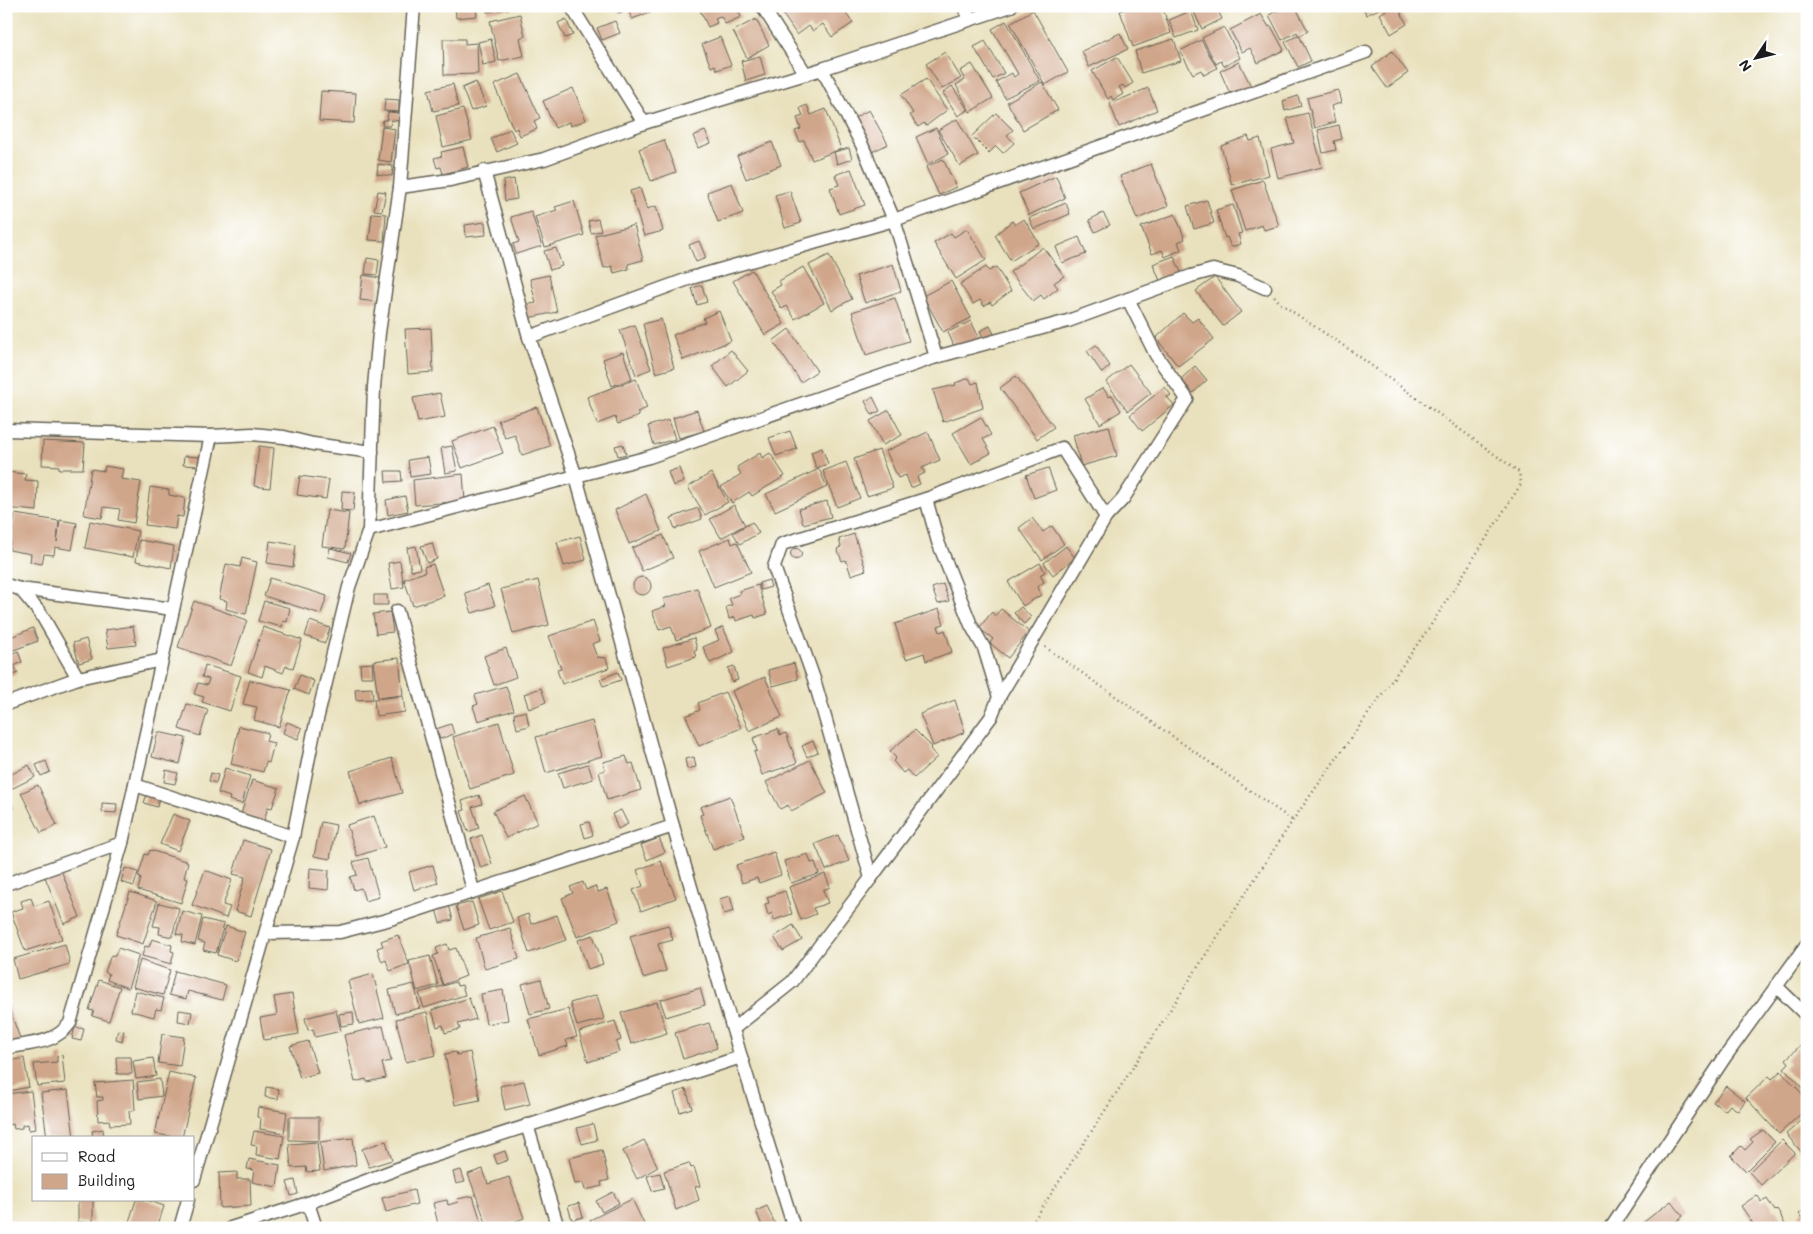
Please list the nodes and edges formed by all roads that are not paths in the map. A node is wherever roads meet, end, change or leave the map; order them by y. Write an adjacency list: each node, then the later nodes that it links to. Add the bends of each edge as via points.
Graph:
1 (414, 6): 12 (street)
2 (571, 6): 10 (street)
3 (762, 6): 9 (street)
4 (963, 6): 6 (street)
5 (1011, 6): 6 (street)
6 (970, 18): 8 (street)
7 (1366, 52): 13 (street)
8 (822, 69): 9 (street); 13 (street, via 862,145)
9 (806, 74): 10 (street)
10 (644, 123): 11 (street, via 544,159)
11 (484, 171): 12 (street); 16 (street)
12 (400, 187): 20 (street, via 379,332)
13 (894, 220): 16 (street, via 691,278); 17 (street)
14 (1265, 288): 15 (street, via 1238,276 1213,270)
15 (1128, 299): 17 (street, via 1068,321); 23 (street, via 1156,355 1187,398 1123,499)
16 (529, 337): 21 (street)
17 (936, 357): 21 (street, via 649,457)
18 (6, 430): 19 (street)
19 (211, 436): 20 (street, via 252,434 284,437); 27 (street)
20 (372, 452): 24 (street)
21 (576, 477): 24 (street); 34 (street)
22 (926, 499): 23 (street, via 1062,448); 31 (street, via 938,542 971,625 984,648); 37 (street, via 782,544 774,567 814,679)
23 (1106, 517): 31 (street)
24 (369, 530): 35 (street, via 349,587)
25 (6, 585): 26 (street)
26 (20, 589): 27 (street); 30 (street, via 41,614)
27 (173, 609): 29 (street)
28 (397, 611): 39 (street)
29 (162, 660): 30 (street); 33 (street)
30 (78, 678): 32 (street)
31 (999, 696): 37 (street, via 991,717)
32 (6, 704)
33 (134, 785): 35 (street); 36 (street)
34 (673, 826): 39 (street); 44 (street)
35 (293, 837): 40 (street)
36 (122, 843): 38 (street); 45 (street, via 70,1023 62,1034 47,1041)
37 (871, 878): 44 (street, via 792,982)
38 (6, 884)
39 (473, 890): 40 (street, via 387,920 340,932)
40 (266, 932): 48 (street)
41 (1807, 944): 42 (street)
42 (1776, 986): 43 (street); 57 (street)
43 (1807, 1016)
44 (733, 1029): 46 (street)
45 (6, 1048)
46 (741, 1057): 47 (street); 56 (street)
47 (527, 1125): 51 (street); 55 (street)
48 (198, 1148): 49 (street)
49 (195, 1172)
50 (187, 1202): 52 (street)
51 (308, 1203): 53 (street); 54 (street)
52 (180, 1228)
53 (231, 1228)
54 (316, 1228)
55 (558, 1228)
56 (794, 1228)
57 (1611, 1228)

